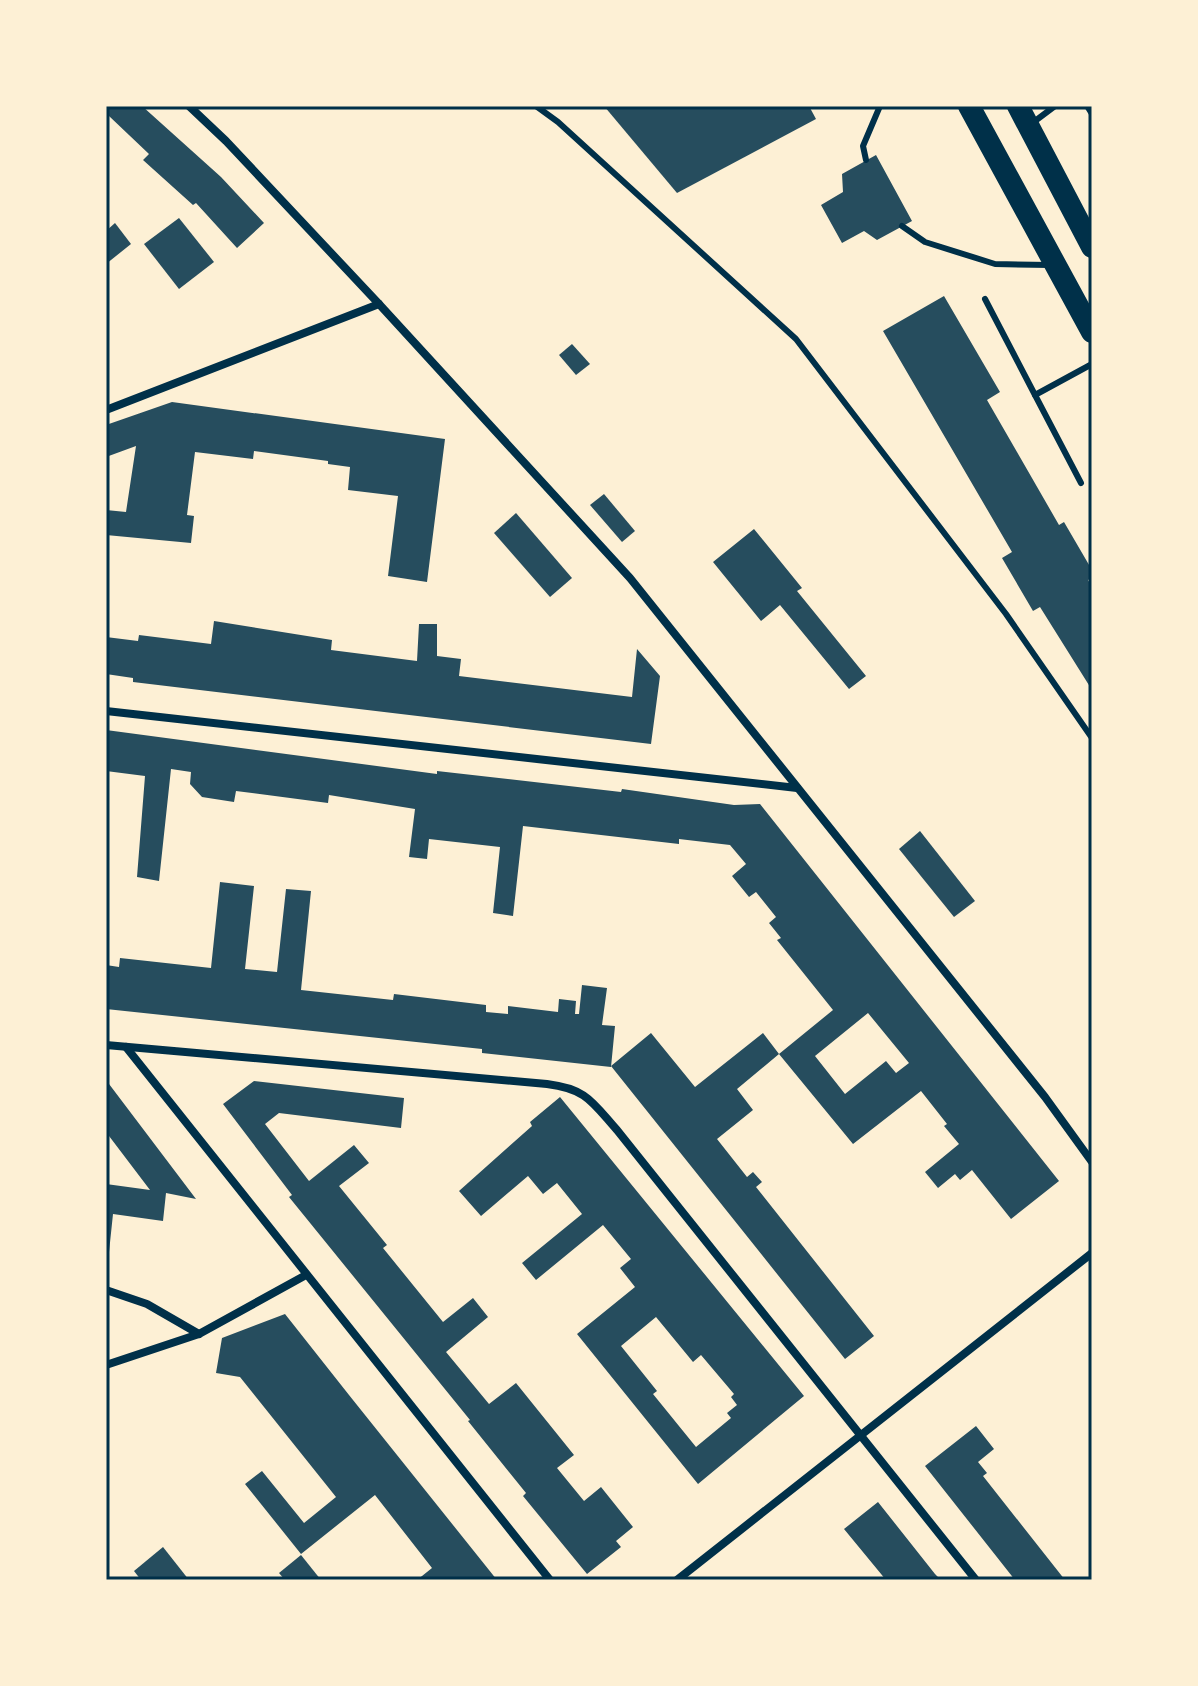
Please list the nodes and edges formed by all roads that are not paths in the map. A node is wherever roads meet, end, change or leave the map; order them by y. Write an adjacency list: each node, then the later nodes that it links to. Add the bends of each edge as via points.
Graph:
1 (189, 106): 15 (street)
2 (536, 106): 22 (lane, via 796,339 1006,614)
3 (880, 106): 10 (lane, via 863,146)
4 (969, 106): 13 (highway)
5 (1018, 106): 9 (highway)
6 (1055, 106): 9 (lane)
7 (1087, 106): 8 (lane)
8 (1092, 114)
9 (1028, 127): 12 (highway)
10 (866, 160)
11 (902, 226): 13 (lane, via 925,242 995,264)
12 (1092, 247)
13 (1058, 265): 16 (highway)
14 (985, 299): 18 (lane)
15 (379, 304): 19 (street); 23 (street, via 630,578)
16 (1092, 332)
17 (1092, 364): 18 (lane)
18 (1035, 395): 20 (lane)
19 (106, 410)
20 (1081, 483)
21 (106, 711): 23 (street)
22 (1092, 738)
23 (797, 788): 26 (street)
24 (106, 1045): 25 (street)
25 (126, 1047): 28 (street); 32 (street, via 572,1087 617,1130)
26 (1092, 1162)
27 (1092, 1253): 32 (street)
28 (306, 1275): 30 (street); 33 (street)
29 (106, 1290): 30 (street, via 147,1304)
30 (199, 1334): 31 (street)
31 (106, 1365)
32 (861, 1436): 34 (street); 35 (street)
33 (550, 1580)
34 (677, 1580)
35 (976, 1580)

